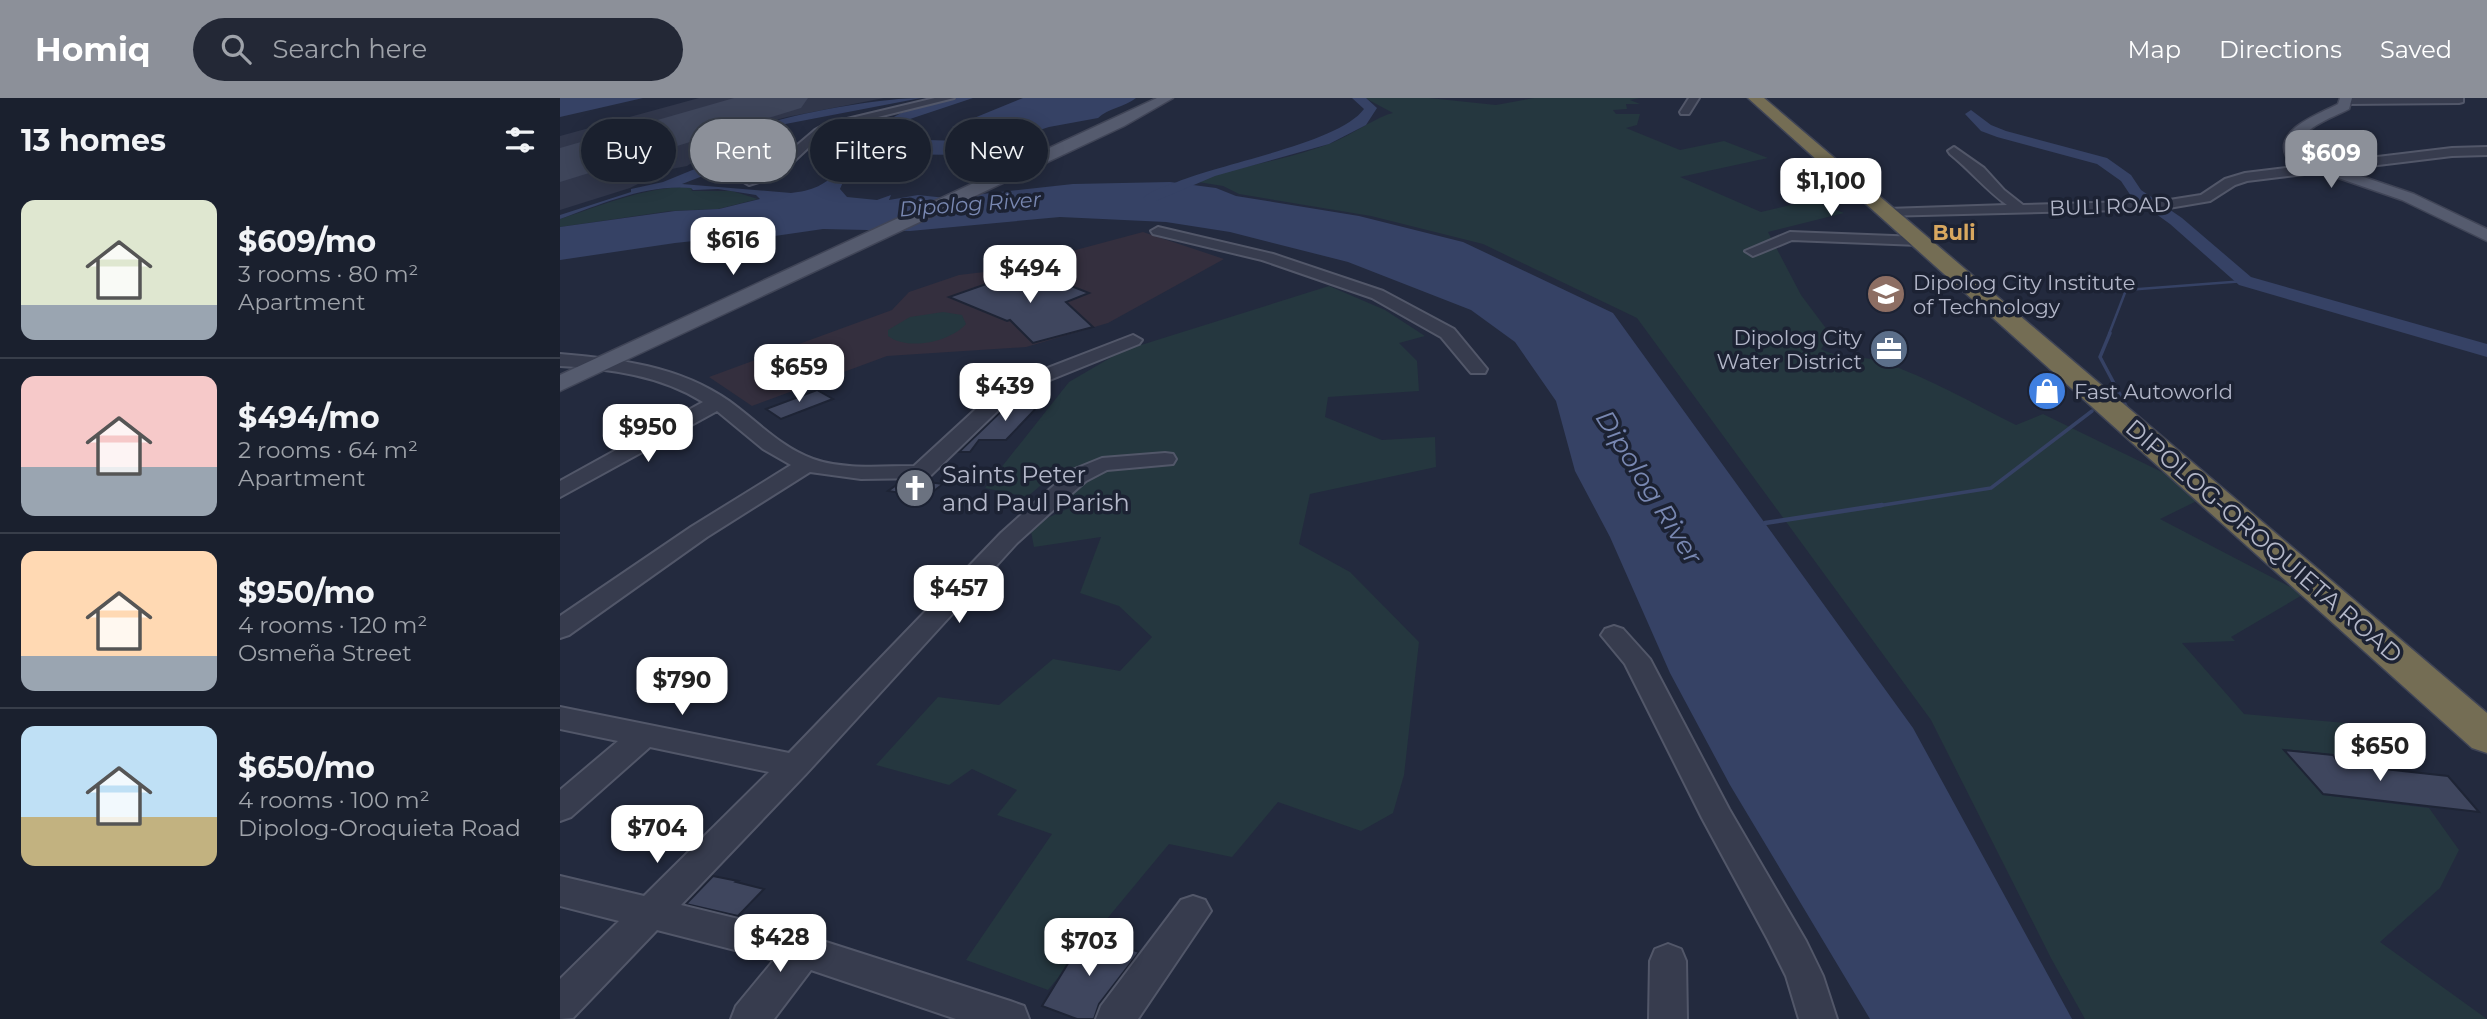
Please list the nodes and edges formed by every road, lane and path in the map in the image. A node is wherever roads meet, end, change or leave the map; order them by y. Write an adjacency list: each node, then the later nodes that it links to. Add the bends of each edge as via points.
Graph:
1 (949, 98): 10 (street, via 830,126)
2 (1167, 98): 20 (main road)
3 (1694, 98): 7 (street)
4 (1755, 98): 13 (highway, DIPOLOG-OROQUIETA ROAD)
5 (2347, 99): 6 (street); 11 (main road, via 2340,108 2302,127 2289,149)
6 (2459, 100)
7 (1685, 112)
8 (1954, 151): 12 (street)
9 (2487, 151): 11 (street, BULI ROAD)
10 (796, 152)
11 (2326, 169): 12 (street, BULI ROAD, via 2237,179 2204,198 2156,206); 15 (main road, via 2400,194)
12 (2020, 209): 13 (street, BULI ROAD)
13 (1887, 213): 16 (highway, DIPOLOG-OROQUIETA ROAD)
14 (1155, 232): 21 (street, via 1339,286 1434,332)
15 (2487, 236)
16 (1919, 241): 17 (street, via 1790,236); 31 (highway, DIPOLOG-OROQUIETA ROAD)
17 (1753, 251)
18 (1133, 340): 25 (street, via 1008,390 921,473)
19 (560, 360): 20 (street)
20 (602, 363): 22 (main road); 23 (street, via 668,376)
21 (1473, 370)
22 (560, 384)
23 (718, 403): 25 (street, via 780,452); 26 (street)
24 (1165, 459): 32 (street, via 1101,464 1078,476 1009,538)
25 (807, 464): 27 (street)
26 (560, 490)
27 (560, 629)
28 (1614, 635): 44 (street, via 1636,659 1804,978)
29 (560, 718): 30 (street)
30 (645, 736): 32 (street); 33 (street)
31 (2487, 737)
32 (795, 765): 36 (street)
33 (560, 808)
34 (560, 891): 36 (street)
35 (1194, 911): 42 (street)
36 (650, 912): 37 (street); 39 (street)
37 (804, 951): 40 (street); 41 (street)
38 (1668, 961): 43 (street)
39 (560, 1005)
40 (750, 1019)
41 (1010, 1019)
42 (1115, 1019)
43 (1668, 1019)
44 (1818, 1019)

